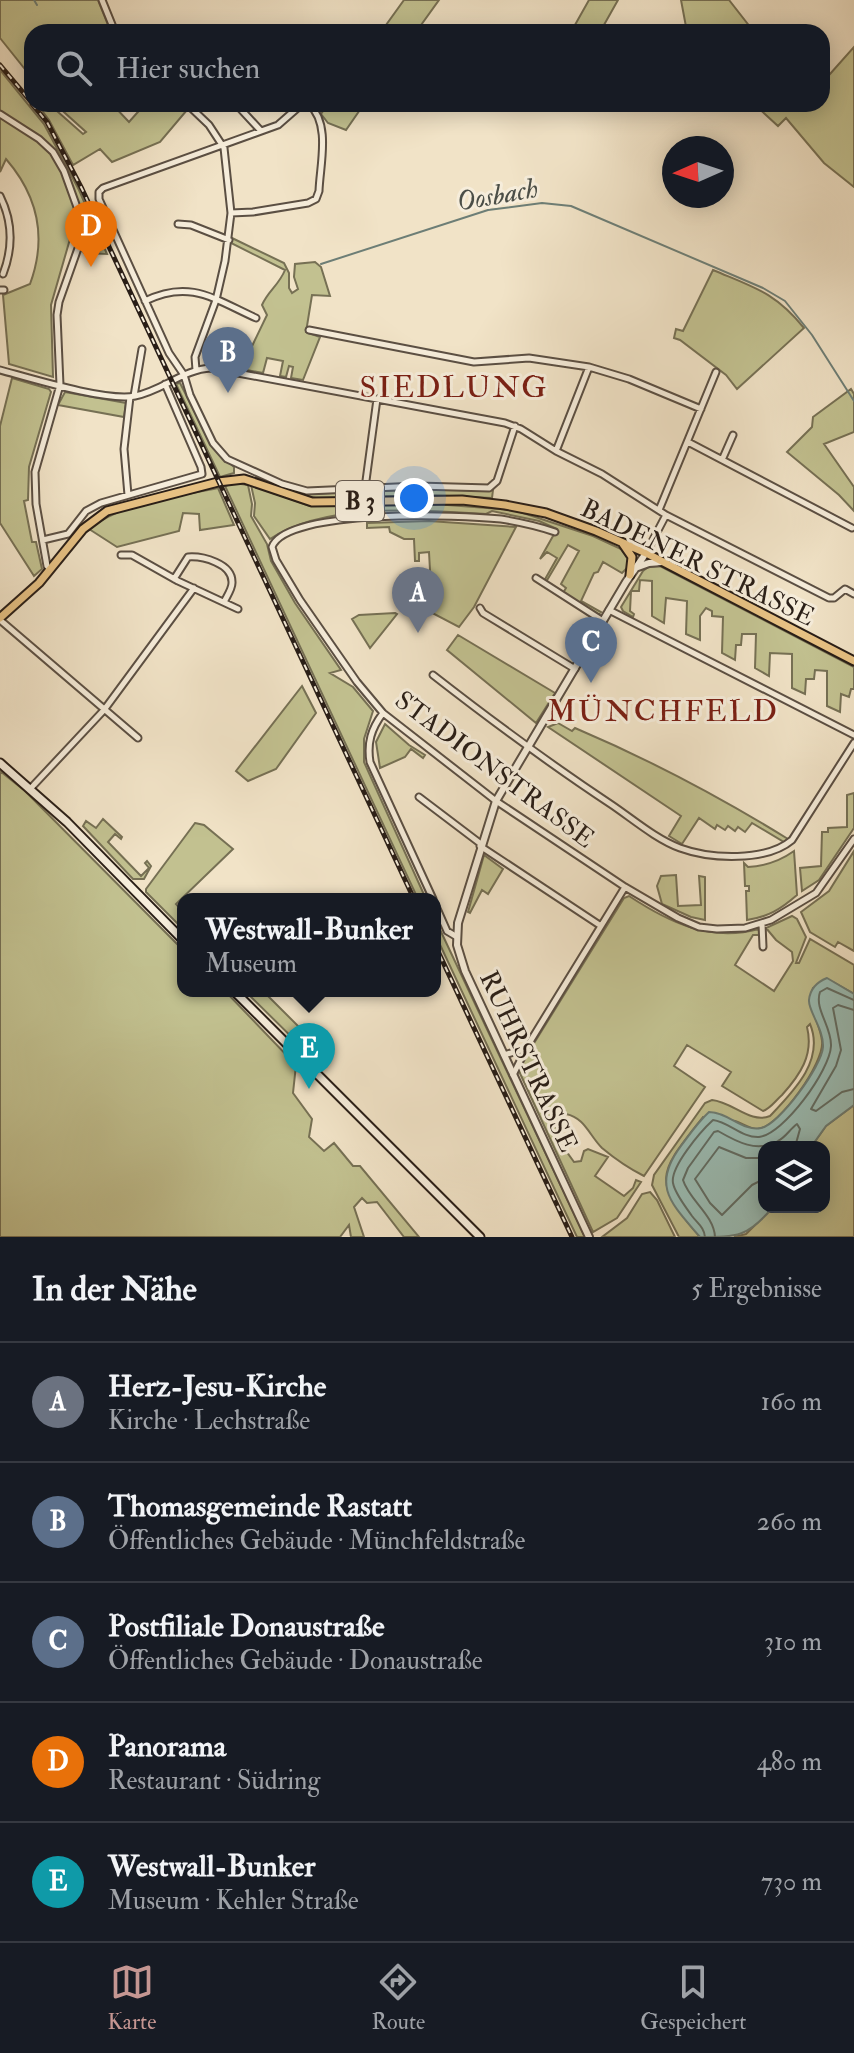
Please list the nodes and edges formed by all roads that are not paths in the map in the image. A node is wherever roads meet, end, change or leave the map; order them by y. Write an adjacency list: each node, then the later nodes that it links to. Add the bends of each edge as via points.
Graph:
1 (102, 0): 2 (street)
2 (112, 24)
3 (195, 112): 9 (street)
4 (243, 112): 8 (street)
5 (294, 112): 8 (street)
6 (316, 112): 11 (street, via 322,127 316,199)
7 (0, 114): 28 (street, via 53,152 82,221 82,237 57,315)
8 (261, 131): 9 (street)
9 (222, 145): 11 (street); 18 (street, via 99,192)
10 (0, 196): 13 (street)
11 (231, 213): 15 (street)
12 (178, 224): 15 (street)
13 (9, 227): 14 (street); 16 (street, via 10,251)
14 (0, 229)
15 (229, 240): 17 (street)
16 (3, 274)
17 (216, 300): 18 (street, via 172,290); 19 (street); 24 (street, via 195,357)
18 (145, 301): 26 (street)
19 (256, 318)
20 (309, 330): 22 (street, via 474,362 529,358)
21 (142, 349): 29 (street)
22 (589, 367): 31 (street); 35 (street)
23 (0, 370): 28 (street)
24 (196, 370): 26 (street); 30 (street, via 217,369)
25 (716, 372): 31 (street)
26 (184, 375): 27 (street); 37 (street, via 213,443 236,465 307,491)
27 (165, 384): 29 (street); 38 (street, via 201,467 200,476)
28 (60, 385): 29 (street); 43 (street, via 35,472)
29 (132, 396): 38 (street, via 124,449)
30 (377, 399): 32 (street); 37 (street)
31 (701, 409): 34 (street)
32 (515, 426): 35 (street); 37 (street, via 492,487)
33 (733, 435): 36 (street)
34 (688, 442): 36 (street); 39 (street)
35 (556, 451): 39 (street)
36 (722, 460): 41 (street)
37 (365, 488)
38 (128, 495): 43 (street, via 92,507 67,535)
39 (659, 510): 40 (street)
40 (666, 515): 45 (street); 53 (street, via 829,598 845,589)
41 (852, 528)
42 (555, 532): 64 (street, STADIONSTRASSE, via 502,519 393,515 311,525 278,538 272,547 276,560)
43 (43, 540): 48 (street)
44 (622, 542): 45 (main road, BADENER STRASSE / B 3); 48 (main road, BADENER STRASSE / B 3, via 570,521 505,505 437,499 312,502 237,479 107,511 83,529); 49 (main road, via 632,557)
45 (646, 553): 47 (main road, BADENER STRASSE / B 3); 49 (street)
46 (121, 555): 51 (street, via 132,555)
47 (664, 562): 49 (street); 60 (main road, BADENER STRASSE / B 3)
48 (51, 569): 58 (main road, BADENER STRASSE / B 3)
49 (633, 572): 57 (street)
50 (536, 578): 59 (street)
51 (174, 579): 52 (street); 54 (street, via 188,557 211,560 231,576)
52 (194, 588): 54 (street); 63 (street)
53 (854, 594)
54 (224, 602): 56 (street)
55 (480, 608): 61 (street)
56 (238, 609)
57 (609, 610): 59 (street); 65 (street)
58 (0, 619): 63 (street)
59 (603, 621): 61 (street)
60 (854, 661)
61 (575, 670): 68 (street)
62 (433, 675): 68 (street)
63 (104, 710): 66 (street); 70 (street)
64 (383, 713): 72 (street, STADIONSTRASSE); 76 (street, RUHRSTRASSE, via 368,742 370,762)
65 (854, 735)
66 (138, 738)
67 (854, 743): 68 (street, via 792,840 774,852 752,857 677,847)
68 (528, 749): 72 (street)
69 (0, 763): 70 (main road)
70 (31, 788): 80 (main road)
71 (419, 797): 74 (street)
72 (496, 801): 74 (street); 75 (street, STADIONSTRASSE)
73 (854, 839): 78 (street, STADIONSTRASSE, via 816,893)
74 (480, 845): 79 (street); 81 (street)
75 (625, 887): 78 (street, STADIONSTRASSE, via 699,927); 79 (street)
76 (430, 893)
77 (441, 918): 81 (street, RUHRSTRASSE)
78 (762, 924): 82 (street)
79 (601, 926): 84 (street)
80 (177, 934)
81 (457, 937): 85 (street, RUHRSTRASSE, via 462,964)
82 (763, 947)
83 (240, 997): 87 (main road)
84 (528, 1045): 85 (street); 86 (street)
85 (504, 1055): 86 (street, RUHRSTRASSE)
86 (513, 1075): 88 (street, RUHRSTRASSE)
87 (480, 1237)
88 (589, 1237)

